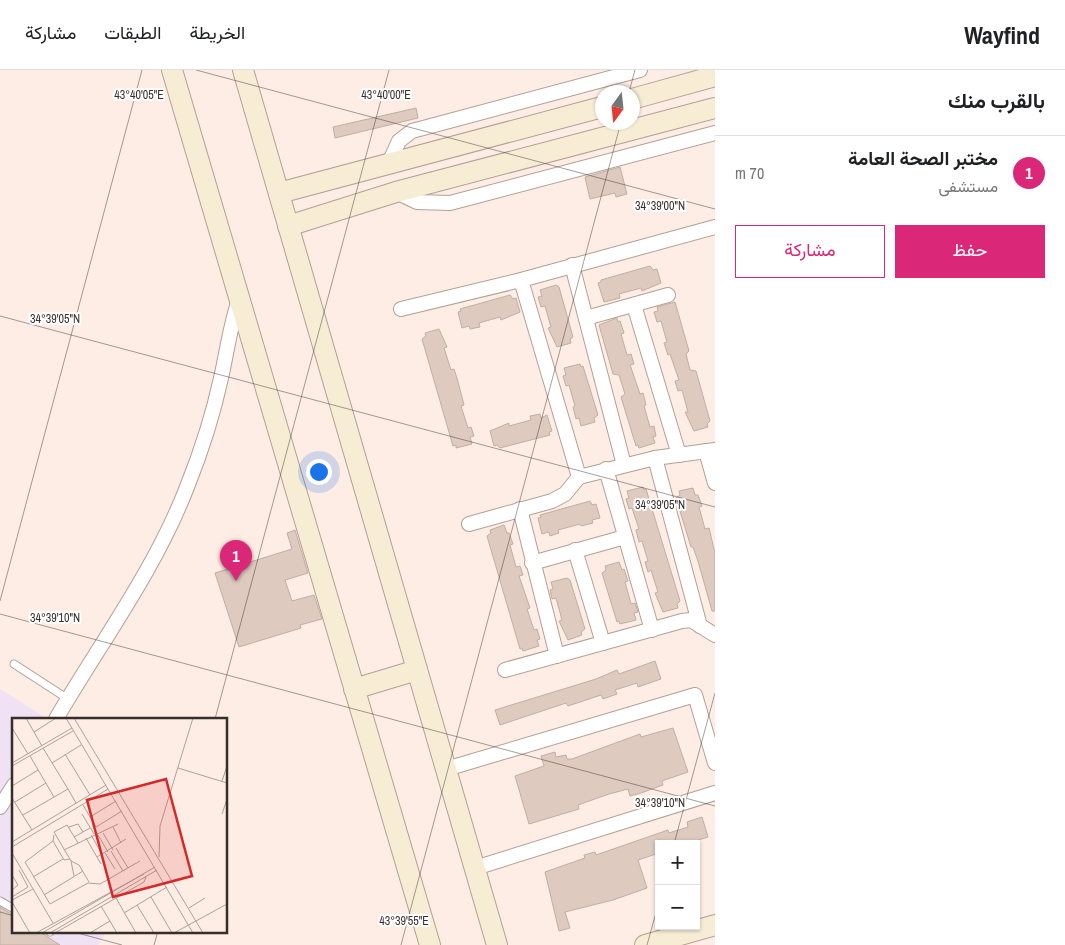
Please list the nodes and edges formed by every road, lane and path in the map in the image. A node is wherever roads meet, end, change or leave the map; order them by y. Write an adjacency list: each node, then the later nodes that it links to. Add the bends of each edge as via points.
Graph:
1 (172, 70): 19 (street)
2 (243, 70): 13 (street)
3 (640, 70): 11 (street, via 412,130 399,141)
4 (715, 76): 5 (street)
5 (640, 97)
6 (715, 108): 10 (street)
7 (595, 109): 8 (street)
8 (524, 129): 10 (street); 11 (street)
9 (715, 133): 12 (street, via 450,203 417,202)
10 (530, 157): 12 (street)
11 (388, 165): 13 (street)
12 (396, 192): 14 (street)
13 (279, 193): 14 (street)
14 (288, 226): 41 (street)
15 (715, 227): 16 (street)
16 (572, 265): 17 (street); 22 (street)
17 (521, 280): 21 (street); 28 (street)
18 (668, 295): 20 (street)
19 (239, 300): 43 (street); 44 (street, via 217,396 175,516 155,559)
20 (634, 305): 22 (street); 24 (street)
21 (402, 309)
22 (586, 318): 26 (street)
23 (710, 451): 24 (street); 29 (street)
24 (679, 455): 25 (street)
25 (655, 458): 26 (street); 35 (street)
26 (624, 465): 27 (street)
27 (606, 469): 28 (street); 32 (street)
28 (579, 477): 30 (street, via 565,494 552,501)
29 (715, 483)
30 (520, 509): 31 (street); 34 (street)
31 (469, 524)
32 (625, 538): 33 (street); 36 (street)
33 (575, 550): 34 (street); 38 (street)
34 (532, 563): 39 (street)
35 (700, 626): 36 (street, via 691,620); 37 (street)
36 (652, 630): 38 (street)
37 (715, 635)
38 (603, 643): 39 (street)
39 (557, 656): 42 (street)
40 (14, 664): 44 (lane)
41 (417, 670): 43 (street); 47 (street)
42 (505, 670)
43 (354, 689): 55 (street)
44 (68, 699): 45 (street)
45 (57, 718)
46 (715, 763): 47 (street, via 695,695)
47 (446, 769): 51 (street)
48 (12, 789): 50 (street)
49 (715, 793): 51 (street)
50 (0, 807)
51 (475, 868): 56 (street)
52 (0, 901): 53 (lane)
53 (12, 908)
54 (715, 925): 57 (street)
55 (430, 945)
56 (497, 945)
57 (645, 945)

